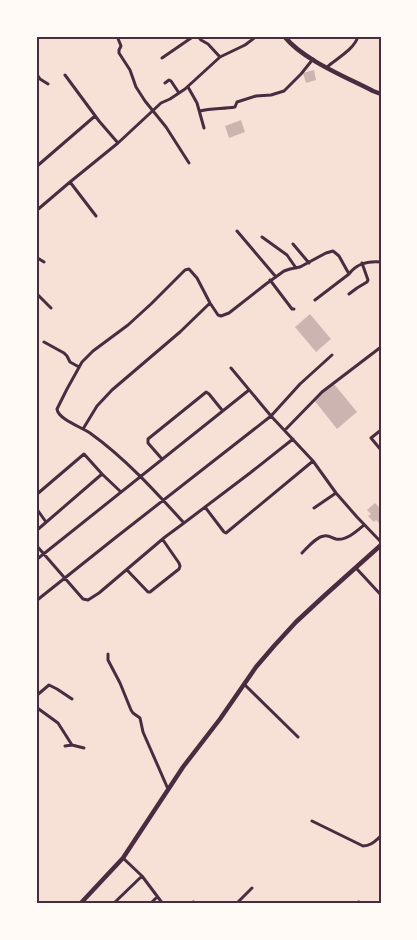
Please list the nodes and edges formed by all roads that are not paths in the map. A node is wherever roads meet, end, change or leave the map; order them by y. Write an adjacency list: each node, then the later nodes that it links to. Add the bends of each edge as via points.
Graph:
1 (117, 36): 18 (street, via 121,46 118,53)
2 (194, 36): 8 (street)
3 (198, 36): 7 (street)
4 (257, 36): 7 (street)
5 (284, 36): 9 (street)
6 (358, 36): 10 (street, via 352,47)
7 (220, 57): 15 (street)
8 (162, 58)
9 (313, 60): 10 (street); 19 (street, via 284,91 237,102 234,107)
10 (327, 67): 17 (street)
11 (36, 73): 14 (street)
12 (65, 75): 20 (street)
13 (165, 83): 16 (street, via 169,80)
14 (48, 84)
15 (188, 87): 16 (street); 19 (street)
16 (179, 93): 18 (street)
17 (381, 94)
18 (153, 110): 22 (street); 23 (street)
19 (200, 111): 21 (street)
20 (95, 116): 22 (street); 24 (street)
21 (204, 128)
22 (118, 143): 25 (street)
23 (189, 163)
24 (36, 167)
25 (70, 182): 26 (street); 27 (street)
26 (37, 208)
27 (96, 216)
28 (237, 230): 38 (street)
29 (262, 237): 36 (street, via 287,256)
30 (293, 244): 34 (street)
31 (36, 257): 32 (street)
32 (44, 262)
33 (381, 262): 35 (street)
34 (309, 263): 36 (street); 37 (street, via 333,252 340,256)
35 (362, 263): 37 (street); 41 (street, via 368,282)
36 (296, 268): 38 (street)
37 (349, 274): 42 (street)
38 (276, 277): 39 (street)
39 (270, 280): 43 (street, via 222,316); 45 (street)
40 (36, 293): 44 (street)
41 (349, 294)
42 (315, 300)
43 (210, 303): 49 (street, via 194,274 189,269 184,270 134,320 93,351); 54 (street, via 112,390)
44 (51, 308)
45 (294, 309)
46 (44, 342): 49 (street, via 64,353)
47 (381, 347): 55 (street, via 322,392)
48 (332, 355): 53 (street)
49 (79, 368): 54 (street, via 57,412)
50 (231, 368): 51 (street)
51 (249, 390): 52 (street); 53 (street)
52 (222, 410): 59 (street); 59 (street, via 206,392 148,439)
53 (271, 416): 55 (street); 66 (street)
54 (83, 429): 62 (street, via 114,451)
55 (285, 430): 57 (street)
56 (381, 430): 58 (street, via 371,438)
57 (293, 439): 60 (street); 67 (street)
58 (381, 450)
59 (162, 459): 62 (street)
60 (313, 461): 64 (street); 67 (street, via 226,533)
61 (102, 474): 63 (street); 65 (street, via 84,454); 70 (street)
62 (140, 477): 63 (street); 66 (street)
63 (120, 492): 78 (street)
64 (336, 492): 69 (street); 72 (street)
65 (36, 495)
66 (163, 501): 71 (street); 82 (street)
67 (205, 507): 71 (street)
68 (36, 508): 70 (street)
69 (314, 508)
70 (46, 522): 73 (street)
71 (184, 523): 74 (street)
72 (364, 525): 75 (street); 77 (street, via 342,539 321,537)
73 (36, 530)
74 (163, 540): 81 (street); 81 (street, via 179,563 179,569 150,592)
75 (381, 544): 80 (street)
76 (36, 545): 78 (street)
77 (302, 552)
78 (44, 554): 79 (street); 82 (street)
79 (36, 560)
80 (356, 568): 83 (street); 86 (street, via 296,622)
81 (127, 570): 82 (street, via 88,600 83,599)
82 (66, 578): 84 (street)
83 (381, 595)
84 (36, 601)
85 (108, 654): 94 (street, via 131,710 140,718)
86 (244, 684): 90 (street); 94 (street)
87 (36, 696): 88 (street, via 49,685)
88 (72, 699)
89 (36, 707): 92 (street, via 58,723)
90 (298, 737)
91 (65, 746): 92 (street)
92 (72, 746): 93 (street)
93 (84, 748)
94 (168, 789): 97 (street)
95 (312, 821): 96 (street, via 363,846 372,844)
96 (381, 836)
97 (123, 858): 98 (street); 101 (street)
98 (142, 876): 100 (street); 102 (street)
99 (252, 888): 107 (street)
100 (157, 897): 103 (street); 104 (street)
101 (80, 904)
102 (113, 904)
103 (150, 904)
104 (163, 904)
105 (191, 904): 106 (street)
106 (198, 904)
107 (236, 904)
108 (354, 904): 109 (street)
109 (363, 904)

